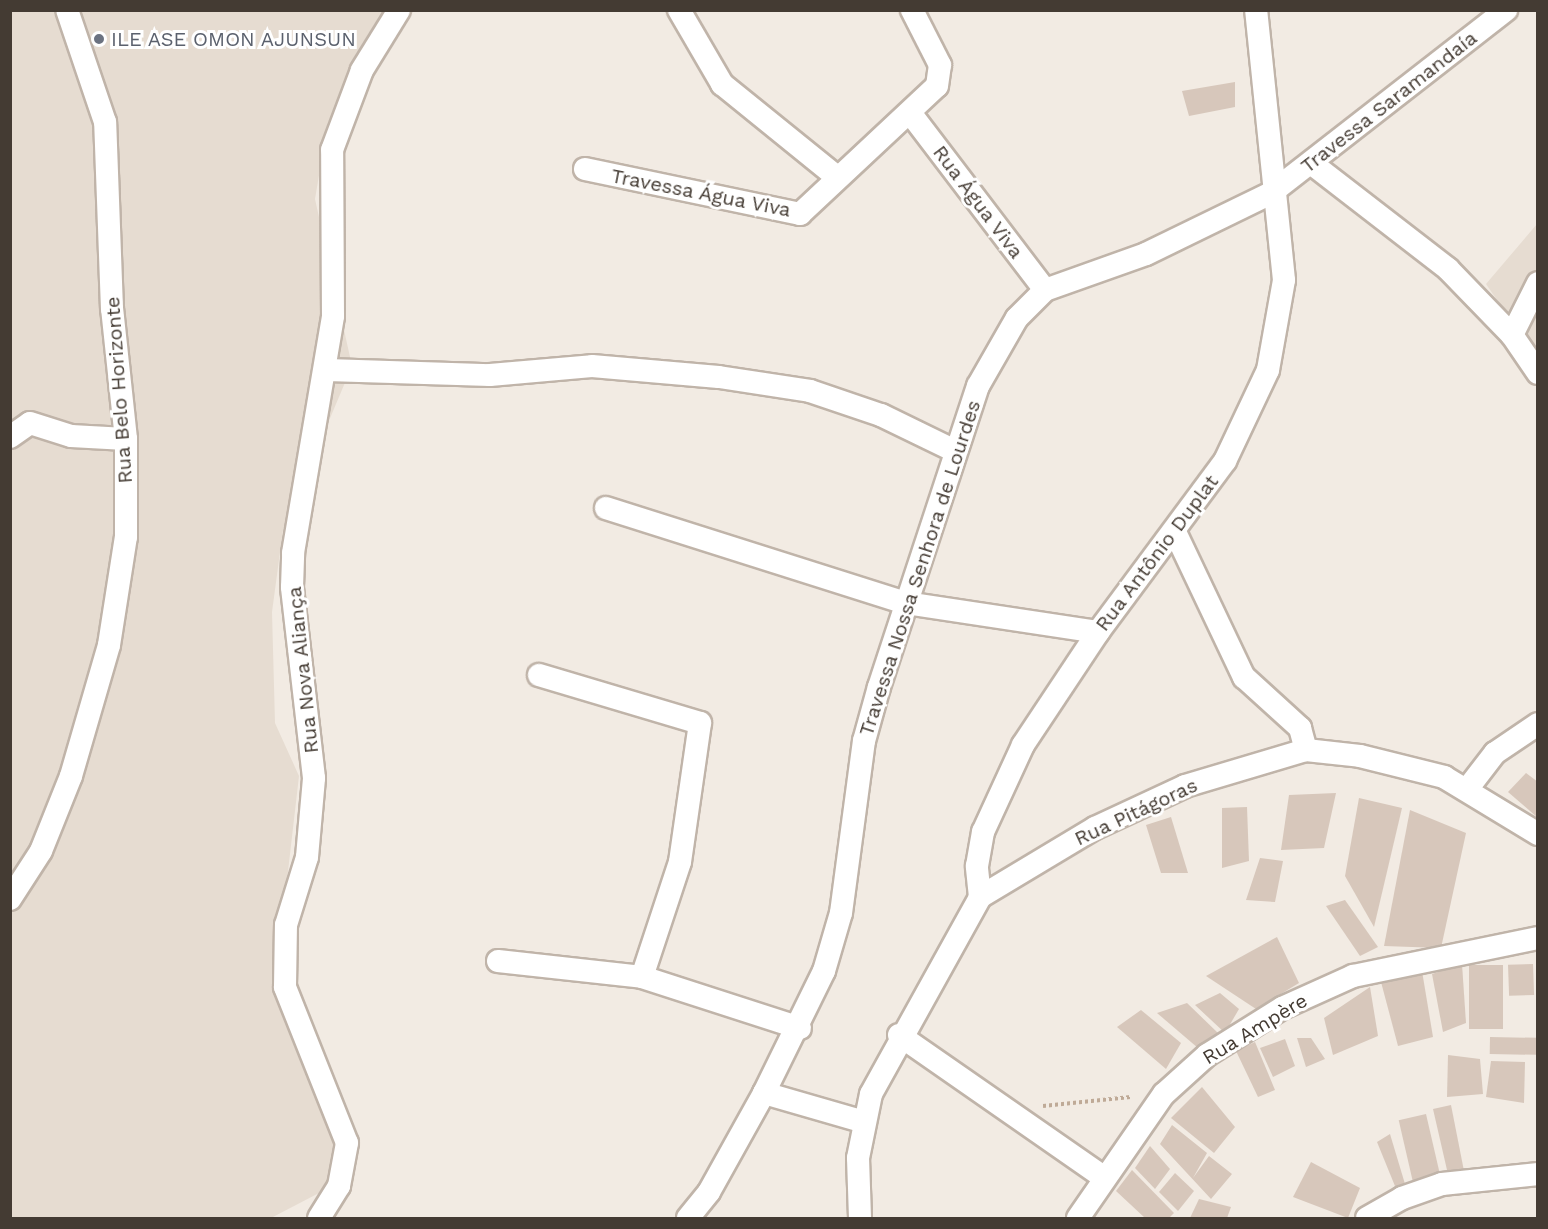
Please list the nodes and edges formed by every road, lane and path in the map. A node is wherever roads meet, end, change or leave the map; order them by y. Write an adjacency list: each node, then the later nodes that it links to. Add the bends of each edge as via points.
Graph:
1 (67, 10): 18 (street, Rua Belo Horizonte, via 105,122 112,309)
2 (399, 10): 15 (street, Rua Nova Aliança, via 348,99 332,150 333,316)
3 (678, 10): 10 (street, via 722,84)
4 (912, 10): 7 (street, Travessa Água Viva, via 940,65 940,76)
5 (1256, 10): 11 (street, Rua Antônio Duplat)
6 (1506, 10): 8 (street, Travessa Saramandaía)
7 (911, 114): 10 (street, Travessa Água Viva); 13 (street, Rua Água Viva)
8 (1311, 163): 11 (street, Travessa Saramandaía); 14 (street, via 1448,269)
9 (585, 170): 10 (street, Travessa Água Viva, via 791,214 808,209)
10 (837, 177)
11 (1271, 193): 13 (street, via 1146,254); 21 (street, Rua Antônio Duplat, via 1282,234 1284,280 1268,370 1225,461)
12 (1538, 283): 14 (street)
13 (1045, 290): 19 (street, Travessa Nossa Senhora de Lourdes, via 994,352)
14 (1512, 335): 16 (street)
15 (327, 370): 19 (street, via 490,375 592,366 719,376 810,391 881,415); 42 (street, Rua Nova Aliança, via 293,553 292,587 314,778 307,857 283,957 296,1025 347,1143 339,1186)
16 (1538, 373)
17 (10, 437): 18 (street, via 30,423 71,436)
18 (126, 439): 30 (street, Rua Belo Horizonte, via 126,537 109,645 71,776 41,851)
19 (955, 451): 22 (street, Travessa Nossa Senhora de Lourdes)
20 (606, 508): 22 (street)
21 (1175, 532): 23 (street, Rua Antônio Duplat); 26 (street, via 1238,667 1254,690 1300,728)
22 (906, 603): 23 (street); 34 (street, Travessa Nossa Senhora de Lourdes, via 864,741 841,912)
23 (1098, 632): 29 (street, Rua Antônio Duplat, via 1048,703 1000,795 979,850)
24 (539, 675): 33 (street, via 700,723 680,862)
25 (1538, 724): 27 (street, via 1495,753)
26 (1306, 750): 27 (street, Rua Pitágoras, via 1396,763); 29 (street, Rua Pitágoras, via 1273,756 1167,794 1095,828)
27 (1468, 788): 28 (street, Rua Pitágoras)
28 (1538, 834)
29 (980, 897): 35 (street, Rua Pitágoras)
30 (10, 899)
31 (1538, 938): 37 (street, Rua Ampère, via 1353,976 1282,1008 1207,1055)
32 (498, 961): 33 (street)
33 (642, 977): 34 (street)
34 (800, 1028): 36 (street, Travessa Nossa Senhora de Lourdes)
35 (899, 1035): 38 (street); 39 (street, Rua Pitágoras)
36 (764, 1093): 39 (street); 43 (street, Travessa Nossa Senhora de Lourdes, via 709,1192)
37 (1164, 1094): 38 (path); 41 (street, Rua Ampère)
38 (1006, 1109): 41 (street)
39 (861, 1121): 44 (street, Rua Pitágoras)
40 (1538, 1174): 46 (street, via 1442,1184 1402,1198)
41 (1103, 1177): 45 (street, Rua Ampère)
42 (319, 1218)
43 (688, 1218)
44 (860, 1218)
45 (1078, 1218)
46 (1367, 1218)

